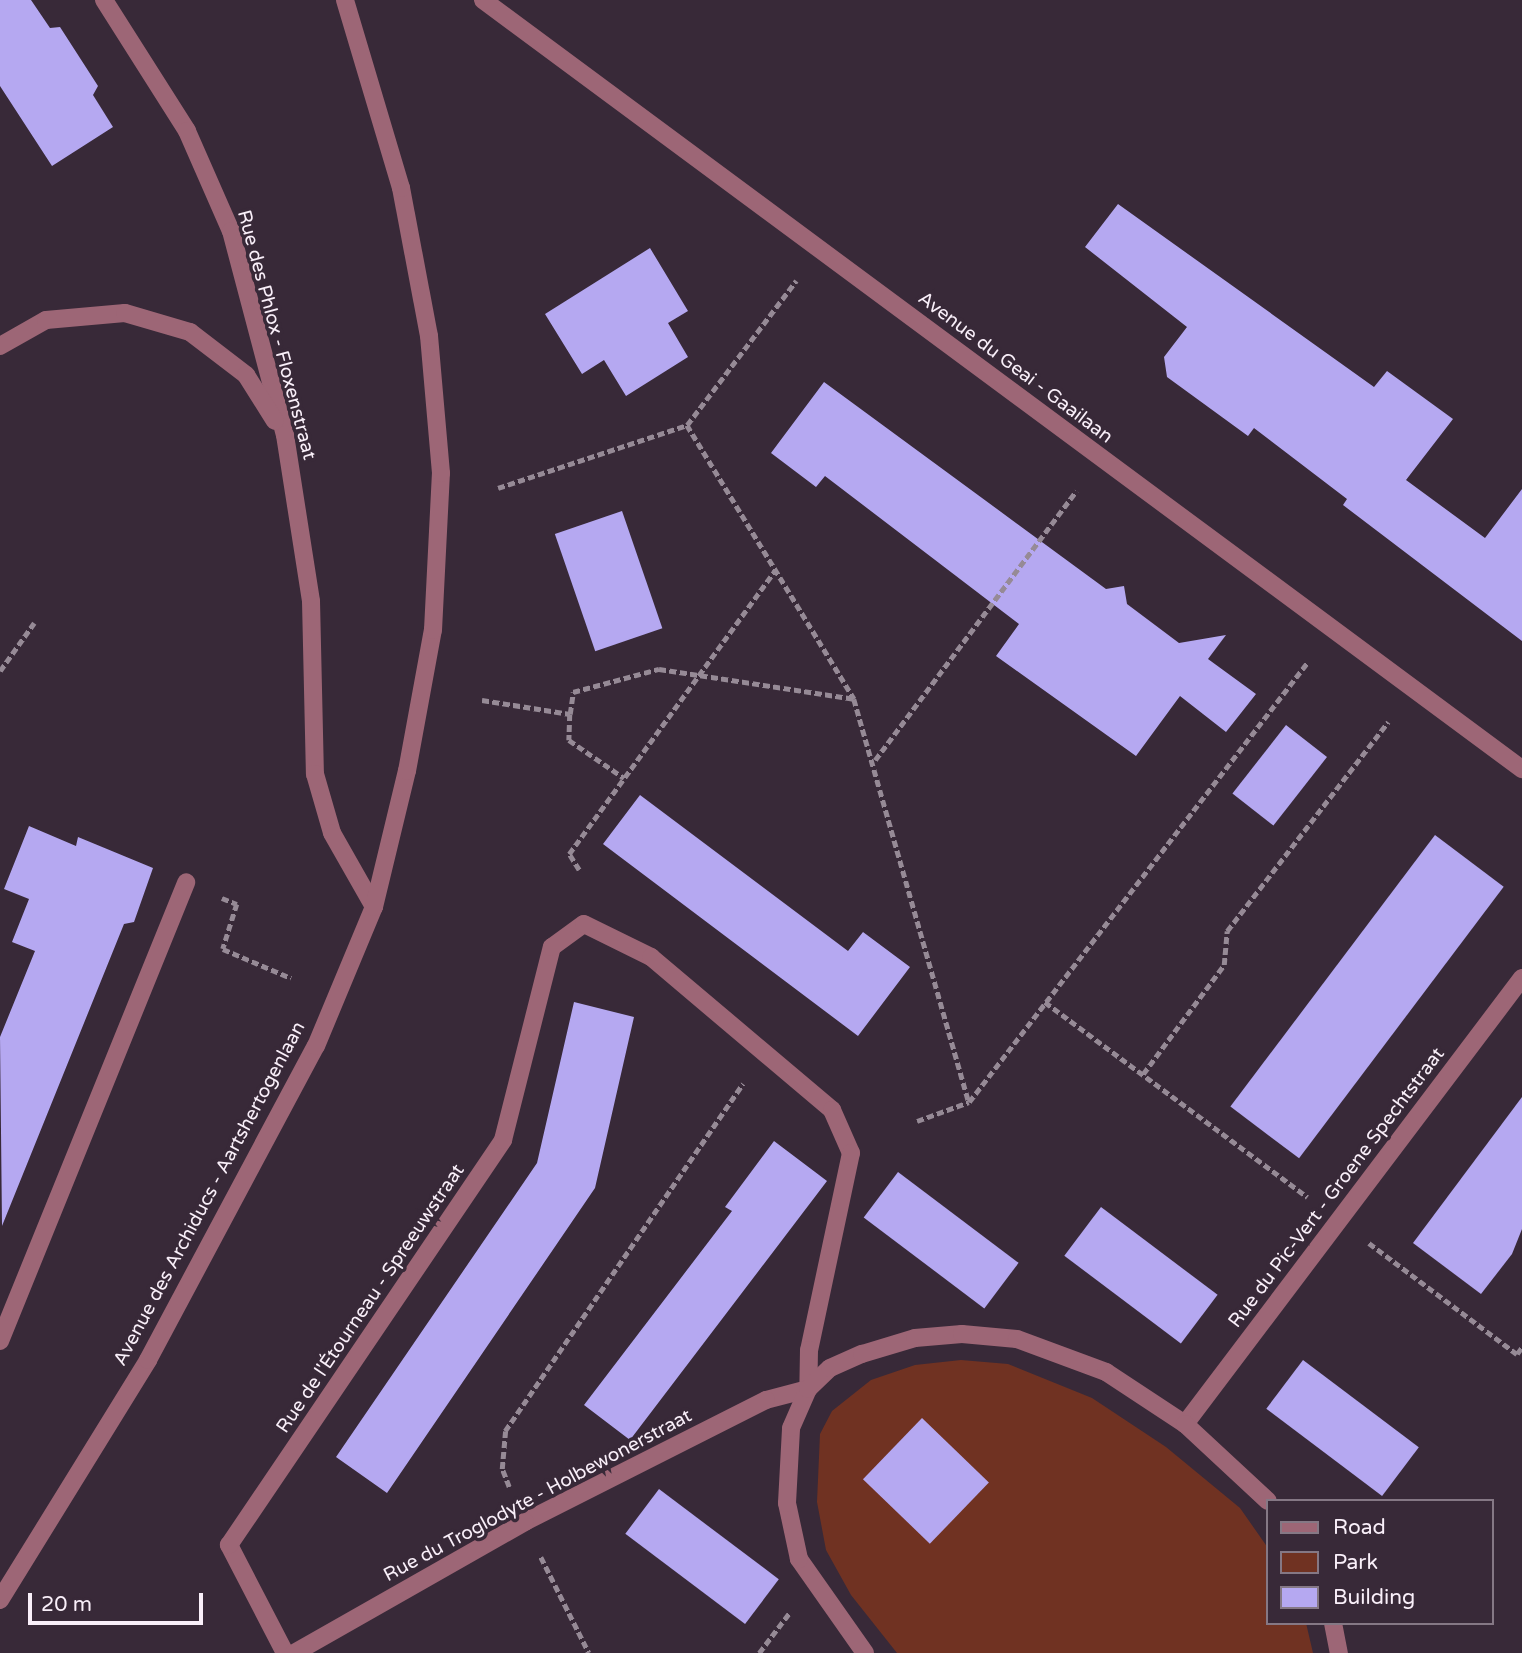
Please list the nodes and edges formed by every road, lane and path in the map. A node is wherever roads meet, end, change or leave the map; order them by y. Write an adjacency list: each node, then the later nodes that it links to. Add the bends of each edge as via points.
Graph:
1 (104, 0): 7 (street, Rue des Phlox - Floxenstraat, via 187,131 231,231)
2 (345, 0): 24 (street, Avenue des Archiducs - Aartshertogenlaan, via 401,188 429,336 441,473 433,630)
3 (483, 0): 20 (street, Avenue du Geai - Gaailaan)
4 (796, 281): 6 (path)
5 (0, 346): 7 (street, via 46,320 78,314 125,313 190,332 246,375)
6 (687, 425): 8 (path); 10 (path)
7 (285, 435): 24 (street, Rue des Phlox - Floxenstraat, via 311,601 315,774 332,833)
8 (498, 488)
9 (1076, 491): 19 (path)
10 (775, 570): 14 (path); 15 (path)
11 (34, 623): 13 (path)
12 (1307, 663): 27 (path)
13 (0, 671)
14 (702, 672): 15 (path); 17 (path, via 628,674 573,692); 21 (path)
15 (854, 699): 19 (path)
16 (482, 700): 17 (path)
17 (570, 714): 21 (path, via 569,740)
18 (1388, 723): 29 (path, via 1227,931 1224,965)
19 (874, 761): 30 (path)
20 (1522, 769)
21 (625, 778): 22 (path, via 569,854)
22 (579, 870)
23 (186, 882): 25 (path, via 237,904 223,949); 34 (street)
24 (374, 906): 42 (street, Avenue des Archiducs - Aartshertogenlaan, via 316,1046 257,1160 148,1360)
25 (291, 978)
26 (1522, 978): 38 (street, Rue du Pic-Vert - Groene Spechtstraat)
27 (1045, 1002): 29 (path); 30 (path)
28 (766, 1051): 37 (street, via 832,1110 851,1153 809,1350); 39 (path, via 505,1431 502,1469); 45 (street, Rue de l'Étourneau - Spreeuwstraat, via 651,957 584,923 552,947 503,1140 229,1545)
29 (1143, 1074): 32 (path)
30 (969, 1102): 31 (path)
31 (917, 1121)
32 (1320, 1206)
33 (1363, 1238): 36 (path)
34 (0, 1341)
35 (1522, 1347): 36 (path)
36 (1519, 1354)
37 (808, 1389): 38 (street, via 830,1368 902,1342 989,1336 1017,1339 1106,1372); 46 (street, Rue du Troglodyte - Holbewonerstraat, via 766,1400 525,1522); 49 (street, via 791,1429 787,1503 799,1559)
38 (1185, 1424): 40 (street)
39 (511, 1492)
40 (1266, 1499)
41 (537, 1549): 47 (path)
42 (0, 1600)
43 (796, 1602): 48 (path)
44 (1333, 1625): 50 (street)
45 (285, 1653)
46 (294, 1653)
47 (589, 1653)
48 (759, 1653)
49 (866, 1653)
50 (1339, 1653)

